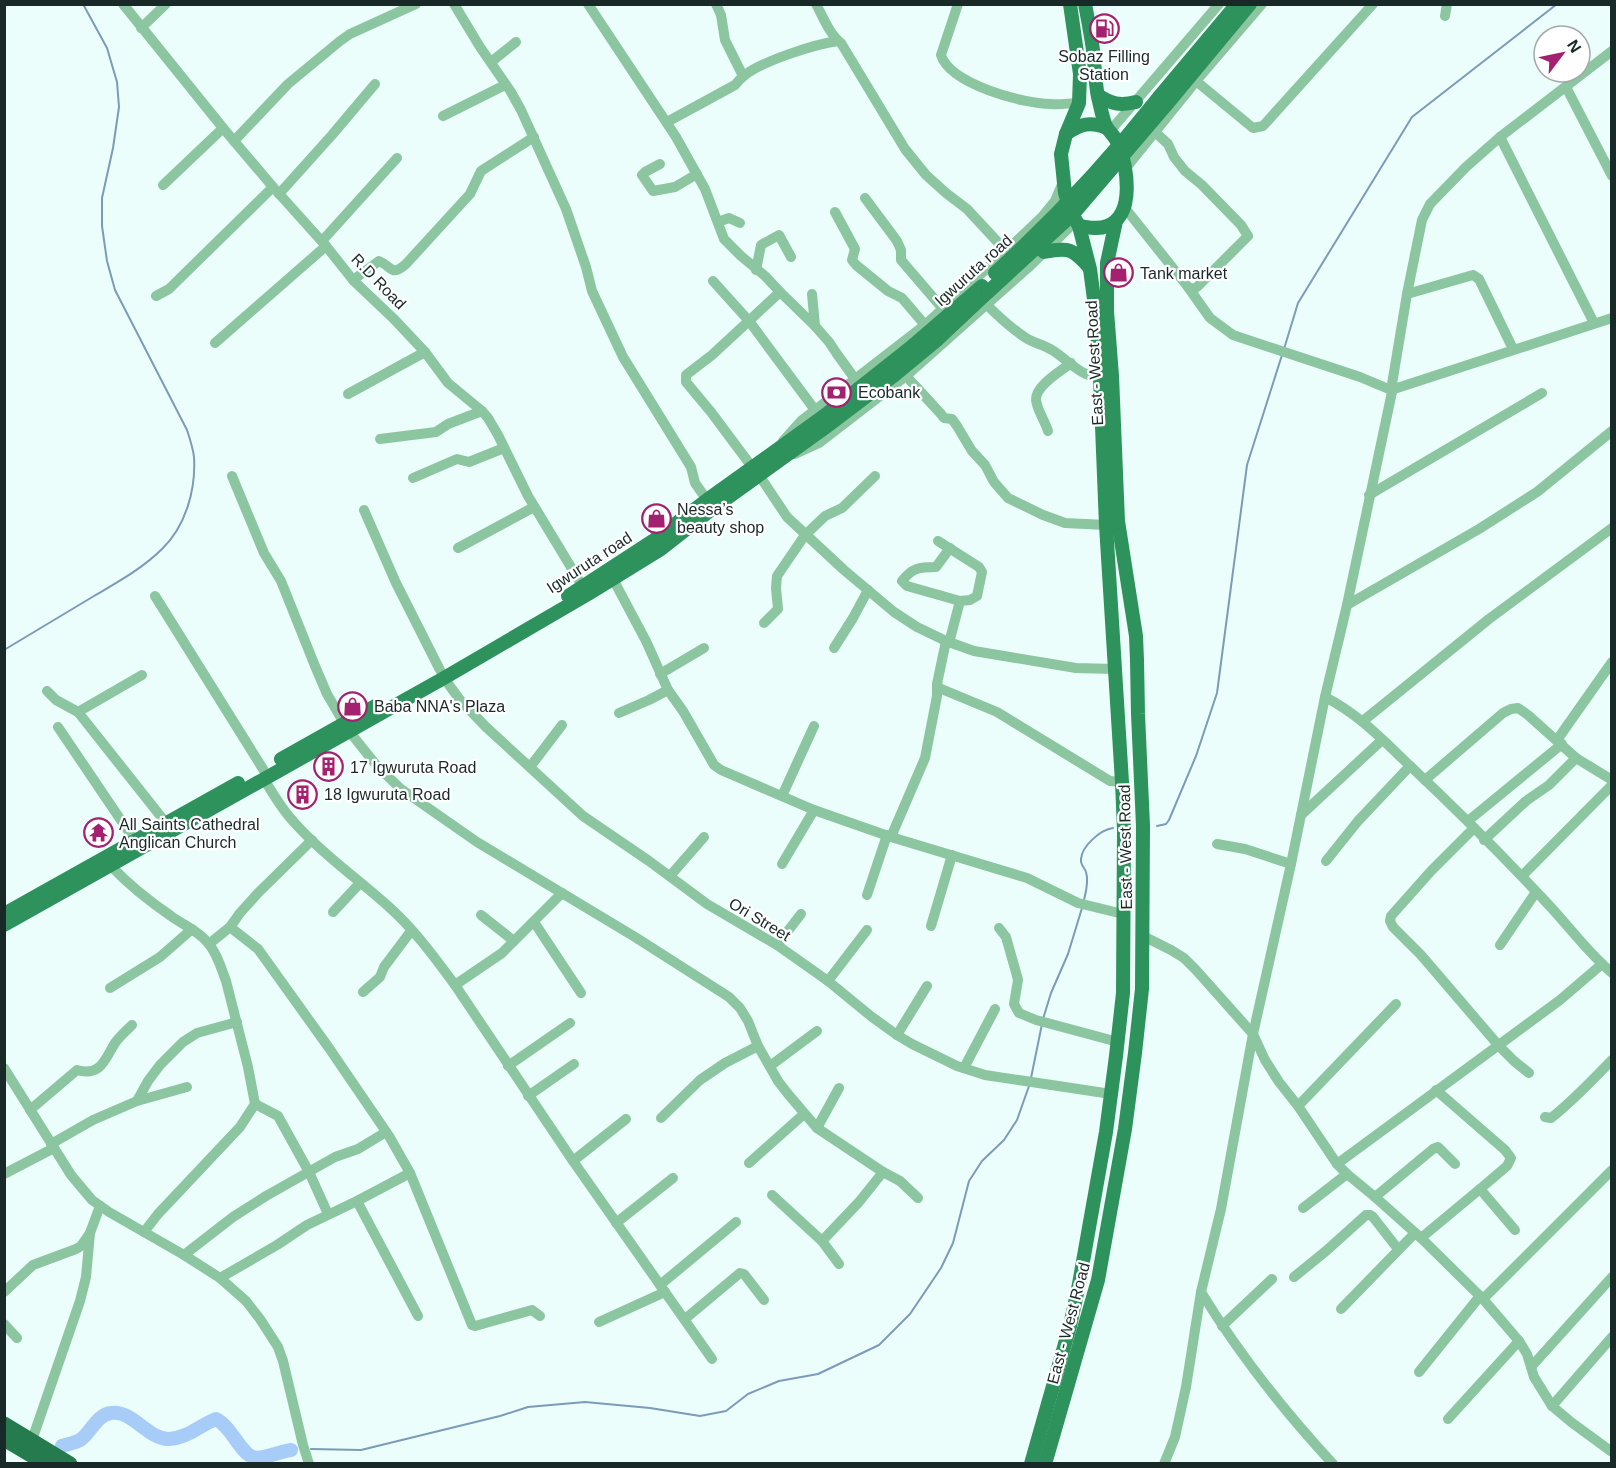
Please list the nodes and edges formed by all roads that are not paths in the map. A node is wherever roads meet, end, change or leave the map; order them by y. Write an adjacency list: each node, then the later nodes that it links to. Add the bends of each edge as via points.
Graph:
1 (123, 4): 16 (street, R.D Road)
2 (166, 4): 16 (street)
3 (416, 4): 38 (street, via 340,41 288,84)
4 (454, 4): 20 (street)
5 (588, 4): 31 (street)
6 (716, 4): 21 (street, via 725,40)
7 (816, 4): 17 (street)
8 (958, 4): 29 (street, via 941,55 959,76 1011,98 1050,105)
9 (1070, 4): 29 (main road, via 1080,74)
10 (1085, 4): 26 (main road)
11 (1219, 4): 28 (street)
12 (1237, 4): 27 (main road, Igwuruta road)
13 (1250, 4): 27 (main road, Igwuruta road)
14 (1262, 4): 22 (street)
15 (1373, 4): 22 (street, via 1263,126 1253,128)
16 (141, 28): 32 (street, R.D Road)
17 (837, 41): 21 (street, via 792,53); 55 (street, via 905,149 926,175 967,208)
18 (516, 42): 20 (street)
19 (1611, 51): 25 (street)
20 (491, 62): 24 (street)
21 (743, 76): 31 (street, via 735,85)
22 (1196, 81): 34 (street)
23 (375, 84): 46 (street)
24 (505, 85): 30 (street); 36 (street)
25 (1566, 87): 37 (street); 43 (street)
26 (1098, 95): 28 (main road, via 1116,105); 33 (main road)
27 (1163, 101): 65 (main road, Igwuruta road, bridge)
28 (1136, 102): 33 (street)
29 (1079, 103): 35 (main road)
30 (443, 116)
31 (667, 122): 42 (street)
32 (223, 128): 38 (street, R.D Road); 45 (street)
33 (1109, 129): 35 (main road, via 1087,123); 41 (main road, via 1117,140)
34 (1155, 132): 41 (street); 62 (street, via 1185,171 1248,236 1197,287)
35 (1066, 134): 44 (main road, via 1061,154)
36 (534, 137): 60 (street, via 481,171 470,194 399,270 379,261); 97 (street, via 566,209 592,291 623,357)
37 (1500, 137): 66 (street, via 1451,181 1427,210); 71 (street)
38 (234, 141): 46 (street, R.D Road)
39 (397, 158): 54 (street)
40 (660, 164): 42 (street, via 642,175 652,191 675,187)
41 (1125, 168): 48 (main road)
42 (697, 174): 51 (street)
43 (1611, 176)
44 (1063, 182): 53 (main road); 55 (street, via 1055,201)
45 (163, 185)
46 (276, 191): 54 (street, R.D Road); 67 (street, via 169,289)
47 (865, 198): 68 (street, via 897,241 901,260)
48 (1125, 208): 50 (main road); 62 (street)
49 (835, 212): 72 (street, via 855,249 852,260 902,298)
50 (1116, 221): 53 (main road, via 1095,228); 89 (main road, East - West Road, via 1107,263 1112,376)
51 (718, 222): 52 (street, via 729,218); 59 (street, via 724,239)
52 (740, 223)
53 (1078, 223): 56 (street); 58 (main road, East - West Road)
54 (324, 243): 60 (street, R.D Road); 74 (street)
55 (1006, 251): 68 (street)
56 (1044, 252): 58 (main road, via 1070,251); 65 (street)
57 (791, 257): 59 (street, via 778,235 761,245)
58 (1090, 268): 79 (main road, East - West Road)
59 (756, 270): 63 (street)
60 (353, 280): 76 (street, R.D Road)
61 (713, 281): 70 (street)
62 (1188, 287): 81 (street, via 1210,318 1233,335)
63 (780, 292): 70 (street); 73 (street)
64 (812, 294): 73 (street)
65 (986, 294): 77 (street, via 998,316 1028,339); 78 (street); 91 (main road, Igwuruta road, via 902,355)
66 (1407, 294): 75 (street, via 1477,276); 81 (street)
67 (156, 296)
68 (943, 309): 72 (street)
69 (1611, 318): 71 (street)
70 (749, 321): 85 (street); 92 (street, via 686,375 686,382)
71 (1594, 323): 75 (street)
72 (925, 325): 80 (street)
73 (815, 326): 80 (street)
74 (215, 343)
75 (1513, 349): 81 (street)
76 (425, 352): 83 (street); 84 (street, R.D Road, via 448,383)
77 (1071, 363): 79 (street, via 1093,377); 86 (street, via 1038,391 1036,402)
78 (906, 376): 91 (street, via 819,443); 100 (street, via 944,418 952,419 1008,498 1065,523)
79 (1100, 377): 89 (main road, East - West Road)
80 (855, 379): 85 (street)
81 (1391, 390): 96 (street)
82 (1542, 393): 96 (street)
83 (348, 394)
84 (482, 411): 88 (street, via 435,432); 90 (street, R.D Road)
85 (815, 411): 91 (street, via 801,421)
86 (1048, 431)
87 (1611, 431): 111 (street, via 1538,492)
88 (380, 439)
89 (1109, 442): 100 (main road, East - West Road); 177 (main road, East - West Road, via 1136,636)
90 (504, 448): 95 (street, via 469,462 457,459); 98 (street, R.D Road)
91 (777, 456): 92 (main road, Igwuruta road)
92 (755, 471): 97 (main road, Igwuruta road); 102 (street, via 787,517); 106 (main road, Igwuruta road, via 661,549)
93 (232, 476): 131 (street, via 264,553 282,581 327,693)
94 (875, 476): 102 (street, via 842,508 825,516)
95 (413, 478)
96 (1369, 495): 111 (street)
97 (707, 500): 107 (main road, Igwuruta road)
98 (534, 507): 104 (street); 107 (street, R.D Road)
99 (364, 510): 118 (street, Ori Street)
100 (1106, 525): 117 (main road, East - West Road)
101 (1611, 528): 127 (street, via 1489,619)
102 (805, 535): 108 (street); 112 (street, via 777,576 778,609)
103 (938, 541): 105 (street)
104 (458, 548)
105 (950, 548): 110 (street, via 982,572 977,596); 110 (street, via 936,567 918,568 902,581 907,586)
106 (613, 579): 107 (main road, Igwuruta road); 119 (street)
107 (586, 590): 118 (main road, Igwuruta road)
108 (868, 590): 113 (street, via 894,612); 115 (street)
109 (155, 596): 137 (street)
110 (960, 601): 113 (street)
111 (1347, 605): 124 (street)
112 (764, 623)
113 (947, 642): 117 (street, via 1028,661); 121 (street)
114 (704, 648): 119 (street)
115 (834, 648)
116 (1611, 662): 133 (street)
117 (1115, 669): 140 (main road, East - West Road)
118 (442, 674): 131 (main road, Igwuruta road); 136 (street, Ori Street, via 460,700)
119 (660, 674): 122 (street)
120 (142, 675): 125 (street)
121 (937, 685): 140 (street, via 997,712 1110,780); 147 (street, via 925,758)
122 (668, 690): 126 (street); 142 (street, via 714,765)
123 (47, 691): 125 (street)
124 (1325, 697): 127 (street); 144 (street)
125 (78, 712): 145 (street)
126 (619, 713)
127 (1363, 721): 132 (street)
128 (562, 725): 136 (street)
129 (58, 726): 151 (street)
130 (814, 726): 142 (street)
131 (347, 727): 137 (main road, Igwuruta road); 162 (street, via 401,789 477,842)
132 (1382, 740): 135 (street); 144 (street)
133 (1559, 742): 134 (street); 138 (street, via 1518,708 1511,709); 146 (street)
134 (1576, 758): 139 (street); 150 (street)
135 (1410, 766): 138 (street); 154 (street)
136 (530, 767): 158 (street, Ori Street, via 583,816)
137 (263, 774): 145 (main road, Igwuruta road); 149 (street, via 279,804); 157 (main road, Igwuruta road)
138 (1425, 780): 146 (street)
139 (1611, 780)
140 (1122, 782): 167 (main road, East - West Road)
141 (1611, 785): 159 (street)
142 (782, 796): 143 (street)
143 (814, 810): 147 (street); 155 (street)
144 (1300, 815): 156 (street)
145 (166, 823): 151 (main road, Igwuruta road)
146 (1471, 825): 150 (street); 200 (street, via 1390,921)
147 (889, 836): 153 (street); 163 (street)
148 (704, 837): 158 (street)
149 (312, 840): 160 (street); 172 (street)
150 (1484, 840): 159 (street)
151 (135, 841): 165 (main road, Igwuruta road)
152 (1217, 844): 156 (street)
153 (952, 855): 167 (street, via 1034,880 1078,903); 171 (street)
154 (1326, 861)
155 (782, 864)
156 (1292, 864): 196 (street)
157 (111, 866): 170 (main road, Igwuruta road); 174 (street, via 133,888)
158 (670, 876): 180 (street, Ori Street, via 707,904)
159 (1522, 876): 161 (street)
160 (360, 883): 164 (street); 176 (street)
161 (1536, 892): 181 (street); 182 (street)
162 (561, 893): 169 (street); 199 (street, via 729,997 748,1021)
163 (867, 895)
164 (333, 912)
165 (4, 914)
166 (801, 914): 180 (street)
167 (1123, 914): 198 (main road, East - West Road, via 1123,993)
168 (481, 915): 178 (street)
169 (534, 922): 178 (street); 189 (street)
170 (4, 925)
171 (931, 926)
172 (230, 927): 179 (street); 222 (street, via 258,949)
173 (999, 928): 198 (street, via 1006,937 1018,980 1014,1004 1019,1013)
174 (192, 929): 179 (street); 187 (street, via 160,957)
175 (867, 930): 184 (street)
176 (411, 931): 185 (street); 188 (street, via 380,977)
177 (1143, 936): 196 (street, via 1190,964); 283 (main road, East - West Road, via 1135,1053 1098,1280)
178 (514, 941): 185 (street, via 494,960)
179 (209, 944): 192 (street, via 221,968)
180 (777, 945): 184 (street, Ori Street)
181 (1500, 945)
182 (1602, 964): 183 (street); 200 (street)
183 (1611, 973)
184 (828, 981): 197 (street, Ori Street)
185 (455, 985): 203 (street)
186 (927, 986): 197 (street)
187 (110, 988)
188 (363, 992)
189 (581, 993)
190 (1396, 1004): 215 (street)
191 (995, 1009): 206 (street)
192 (237, 1022): 213 (street, via 197,1033 183,1042 160,1065); 214 (street)
193 (570, 1023): 203 (street)
194 (132, 1025): 216 (street, via 96,1071 78,1070)
195 (817, 1031): 204 (street)
196 (1253, 1034): 215 (street, via 1265,1060); 259 (street, via 1221,1209)
197 (897, 1035): 206 (street, Ori Street)
198 (1118, 1042): 211 (main road, East - West Road)
199 (758, 1046): 204 (street); 219 (street, via 700,1080)
200 (1499, 1046): 207 (street); 210 (street)
201 (1611, 1060): 218 (street, via 1559,1112)
202 (574, 1064): 212 (street)
203 (508, 1066): 212 (street)
204 (770, 1066): 217 (street)
205 (4, 1068): 216 (street)
206 (964, 1068): 211 (street, Ori Street, via 985,1075)
207 (1529, 1073)
208 (187, 1087): 213 (street)
209 (839, 1088): 221 (street)
210 (1436, 1090): 226 (street); 235 (street, via 1511,1156 1507,1166)
211 (1111, 1094): 283 (main road, East - West Road, via 1079,1284)
212 (528, 1096): 224 (street)
213 (137, 1101): 223 (street, via 93,1120)
214 (255, 1104): 229 (street, via 278,1116); 246 (street, via 240,1127)
215 (1298, 1106): 226 (street)
216 (30, 1110): 223 (street)
217 (804, 1114): 221 (street); 225 (street)
218 (1545, 1117)
219 (661, 1118)
220 (626, 1119): 224 (street)
221 (817, 1128): 230 (street)
222 (386, 1132): 229 (street); 231 (street)
223 (52, 1146): 232 (street); 240 (street, via 84,1192)
224 (573, 1161): 244 (street)
225 (749, 1162)
226 (1337, 1164): 233 (street)
227 (1455, 1164): 237 (street, via 1438,1147 1433,1149)
228 (1611, 1170): 260 (street)
229 (309, 1172): 242 (street); 251 (street, via 233,1217)
230 (883, 1172): 238 (street); 249 (street)
231 (411, 1173): 239 (street); 264 (street, via 471,1325 532,1310)
232 (4, 1174)
233 (1347, 1174): 237 (street); 241 (street)
234 (673, 1178): 244 (street)
235 (1480, 1189): 245 (street); 248 (street)
236 (772, 1195): 249 (street)
237 (1375, 1197): 248 (street)
238 (918, 1198)
239 (357, 1201): 242 (street); 263 (street)
240 (100, 1206): 246 (street); 247 (street)
241 (1303, 1208)
242 (328, 1214): 255 (street)
243 (736, 1222): 257 (street)
244 (616, 1223): 257 (street)
245 (1515, 1230)
246 (144, 1232): 251 (street)
247 (90, 1233): 258 (street, via 76,1249 33,1265); 279 (street, via 80,1301)
248 (1418, 1235): 250 (street); 260 (street)
249 (822, 1241): 252 (street)
250 (1398, 1249): 253 (street, via 1366,1215); 262 (street)
251 (184, 1254): 255 (street)
252 (839, 1264)
253 (1294, 1277)
254 (1611, 1277): 273 (street)
255 (220, 1278): 281 (street, via 246,1301 278,1347)
256 (1272, 1279): 268 (street)
257 (662, 1288): 265 (street); 266 (street)
258 (4, 1292)
259 (1201, 1293): 268 (street); 285 (street, via 1186,1387 1175,1437)
260 (1482, 1298): 271 (street); 274 (street)
261 (764, 1300): 265 (street, via 740,1273)
262 (1341, 1309)
263 (418, 1316)
264 (540, 1316)
265 (685, 1319): 272 (street)
266 (599, 1322)
267 (4, 1324): 270 (street)
268 (1222, 1326): 286 (street)
269 (1611, 1337): 275 (street)
270 (17, 1338)
271 (1519, 1341): 273 (street); 276 (street)
272 (712, 1359)
273 (1531, 1367): 275 (street)
274 (1419, 1372)
275 (1552, 1406): 280 (street)
276 (1448, 1419)
277 (4, 1424): 279 (highway)
278 (4, 1439): 282 (highway)
279 (32, 1440): 284 (highway)
280 (1611, 1452)
281 (308, 1461)
282 (40, 1462)
283 (1036, 1463)
284 (70, 1464)
285 (1164, 1464)
286 (1333, 1464)

